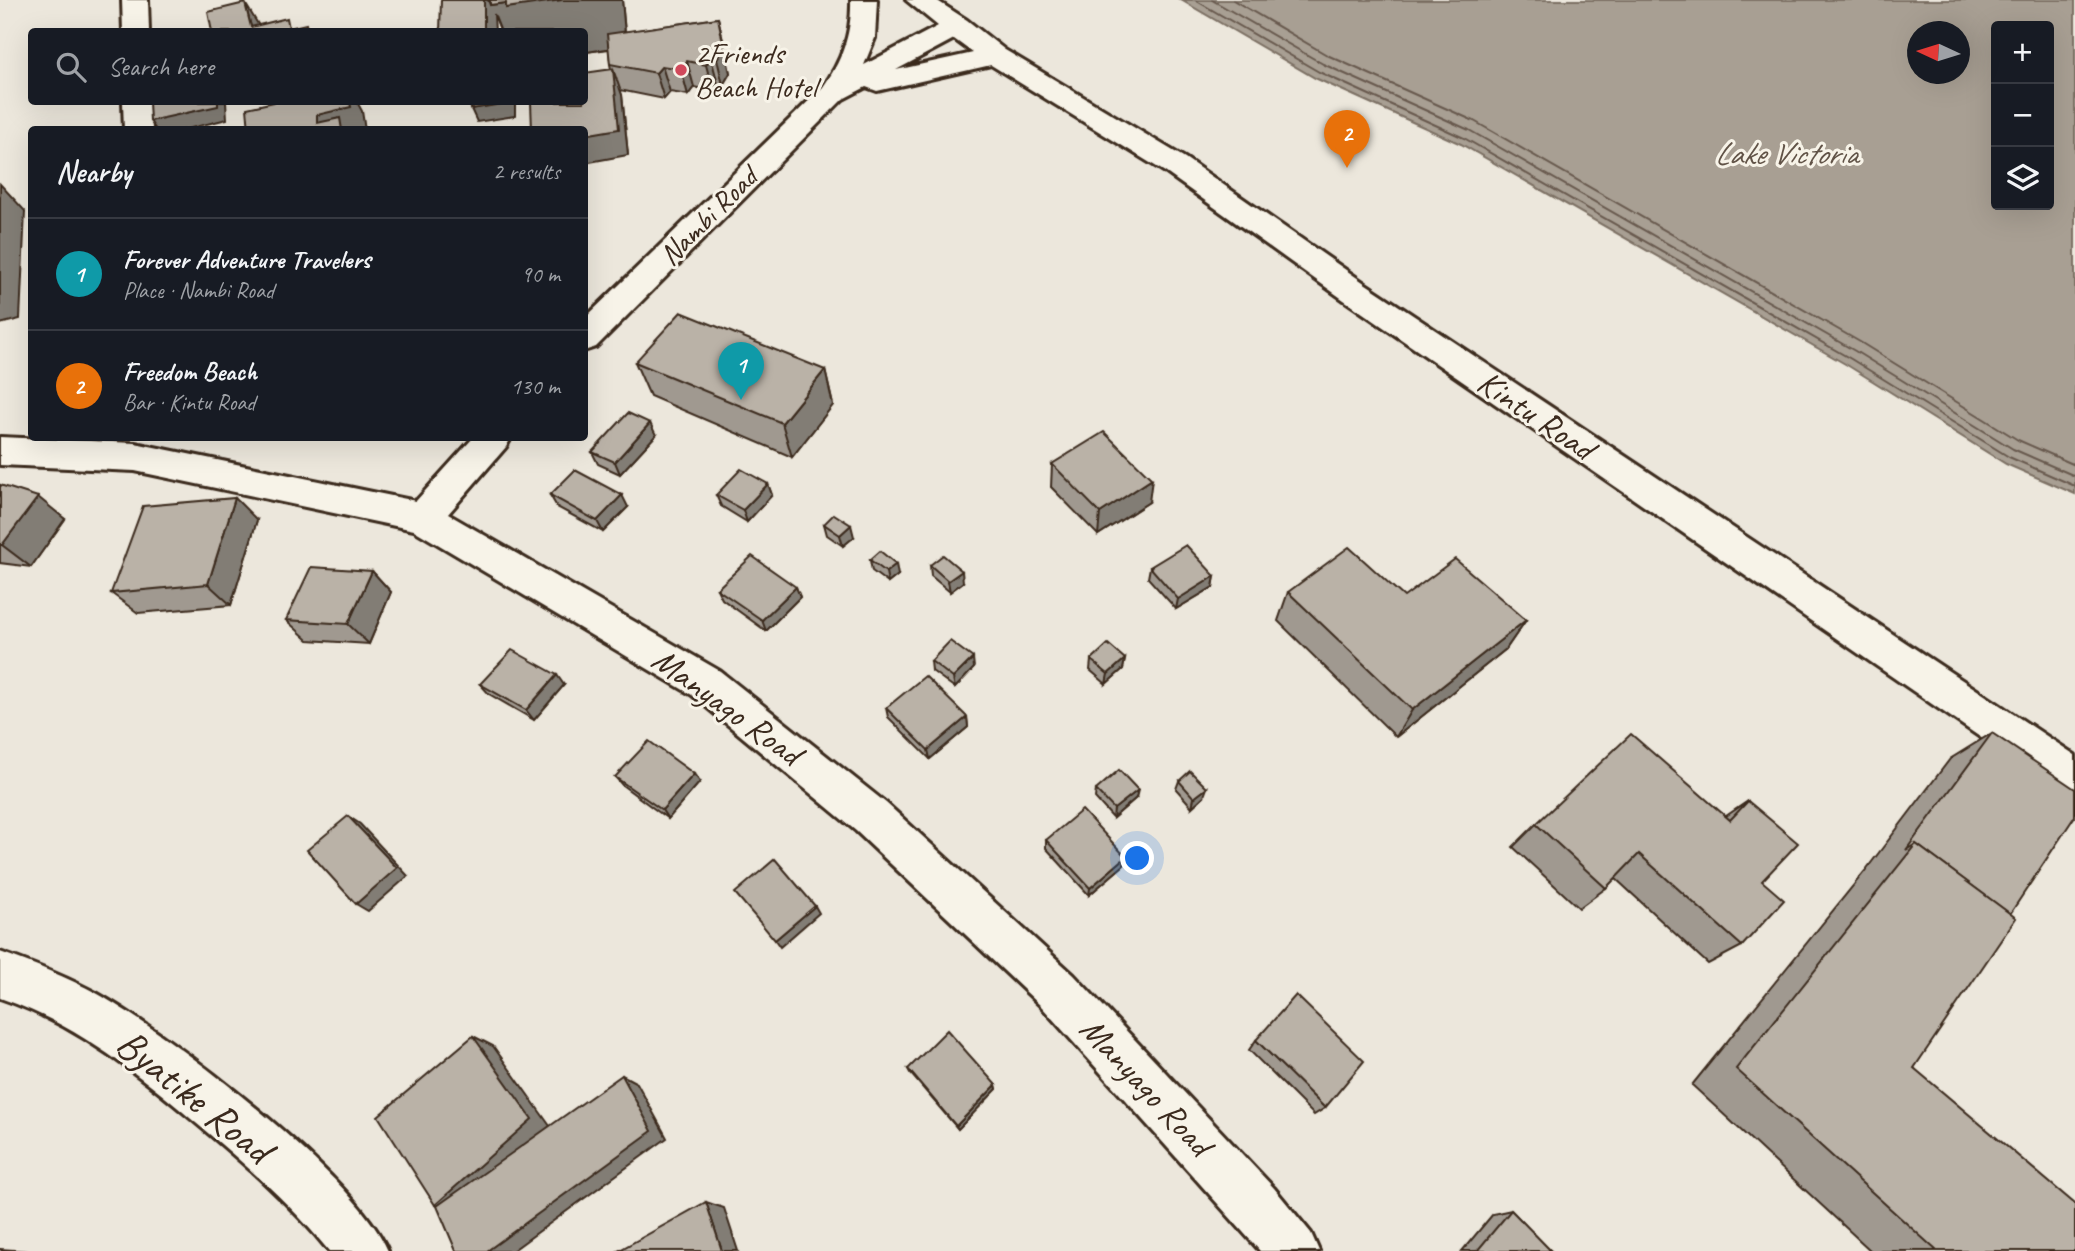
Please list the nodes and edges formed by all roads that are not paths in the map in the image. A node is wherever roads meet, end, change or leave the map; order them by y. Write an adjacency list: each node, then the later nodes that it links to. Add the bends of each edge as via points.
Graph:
1 (135, 0): 5 (street)
2 (864, 0): 7 (street, Nambi Road, via 862,38 849,71)
3 (919, 0): 4 (street)
4 (958, 26): 6 (street); 7 (street, Nambi Road)
5 (136, 28)
6 (995, 56): 7 (street); 15 (street, Kintu Road, via 1175,165 1355,292)
7 (833, 93): 10 (street, Nambi Road)
8 (137, 105): 9 (street)
9 (138, 126)
10 (588, 335)
11 (491, 441): 14 (street)
12 (136, 447): 13 (street, Manyago Road); 14 (street, Manyago Road)
13 (0, 451)
14 (423, 517): 18 (street, Manyago Road, via 706,683 871,817 1058,991)
15 (2075, 778)
16 (0, 975): 17 (street, Byatike Road, via 24,982 103,1024 165,1067 253,1138 338,1220)
17 (362, 1251)
18 (1293, 1251)

